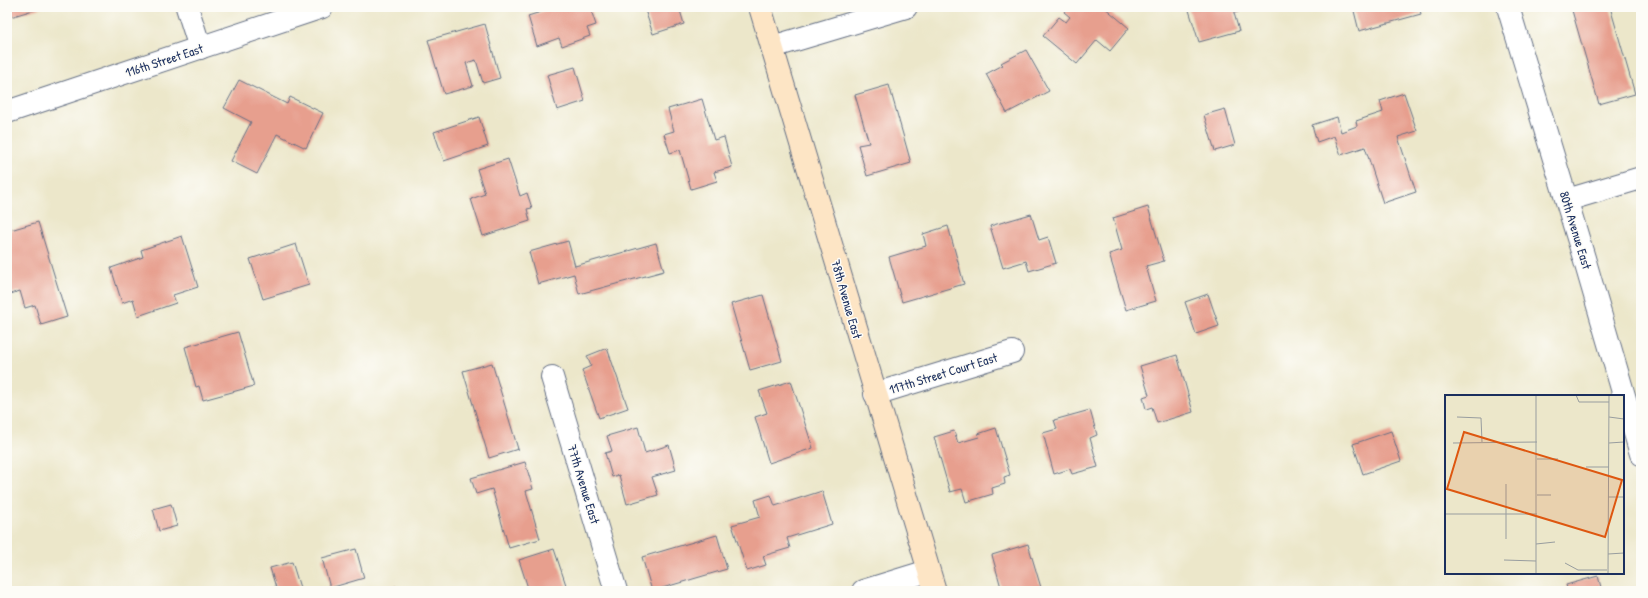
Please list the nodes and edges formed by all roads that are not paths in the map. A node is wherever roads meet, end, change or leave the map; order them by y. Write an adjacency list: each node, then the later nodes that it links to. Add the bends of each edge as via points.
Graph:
1 (186, 7): 7 (street)
2 (322, 7): 7 (street, 116th Street East)
3 (760, 7): 6 (street, 78th Avenue East)
4 (906, 7): 6 (street)
5 (1508, 7): 10 (street, 80th Avenue East)
6 (772, 47): 13 (street, 78th Avenue East)
7 (200, 48): 8 (street, 116th Street East)
8 (7, 112)
9 (1641, 178): 10 (street)
10 (1567, 200): 14 (street, 80th Avenue East)
11 (1012, 352): 13 (street, 117th Street Court East)
12 (552, 377): 18 (street, 77th Avenue East)
13 (875, 394): 17 (street, 78th Avenue East)
14 (1624, 395)
15 (1624, 396): 16 (street, 80th Avenue East)
16 (1641, 454)
17 (928, 571): 19 (street); 20 (street, 78th Avenue East)
18 (616, 591)
19 (863, 591)
20 (935, 591)

